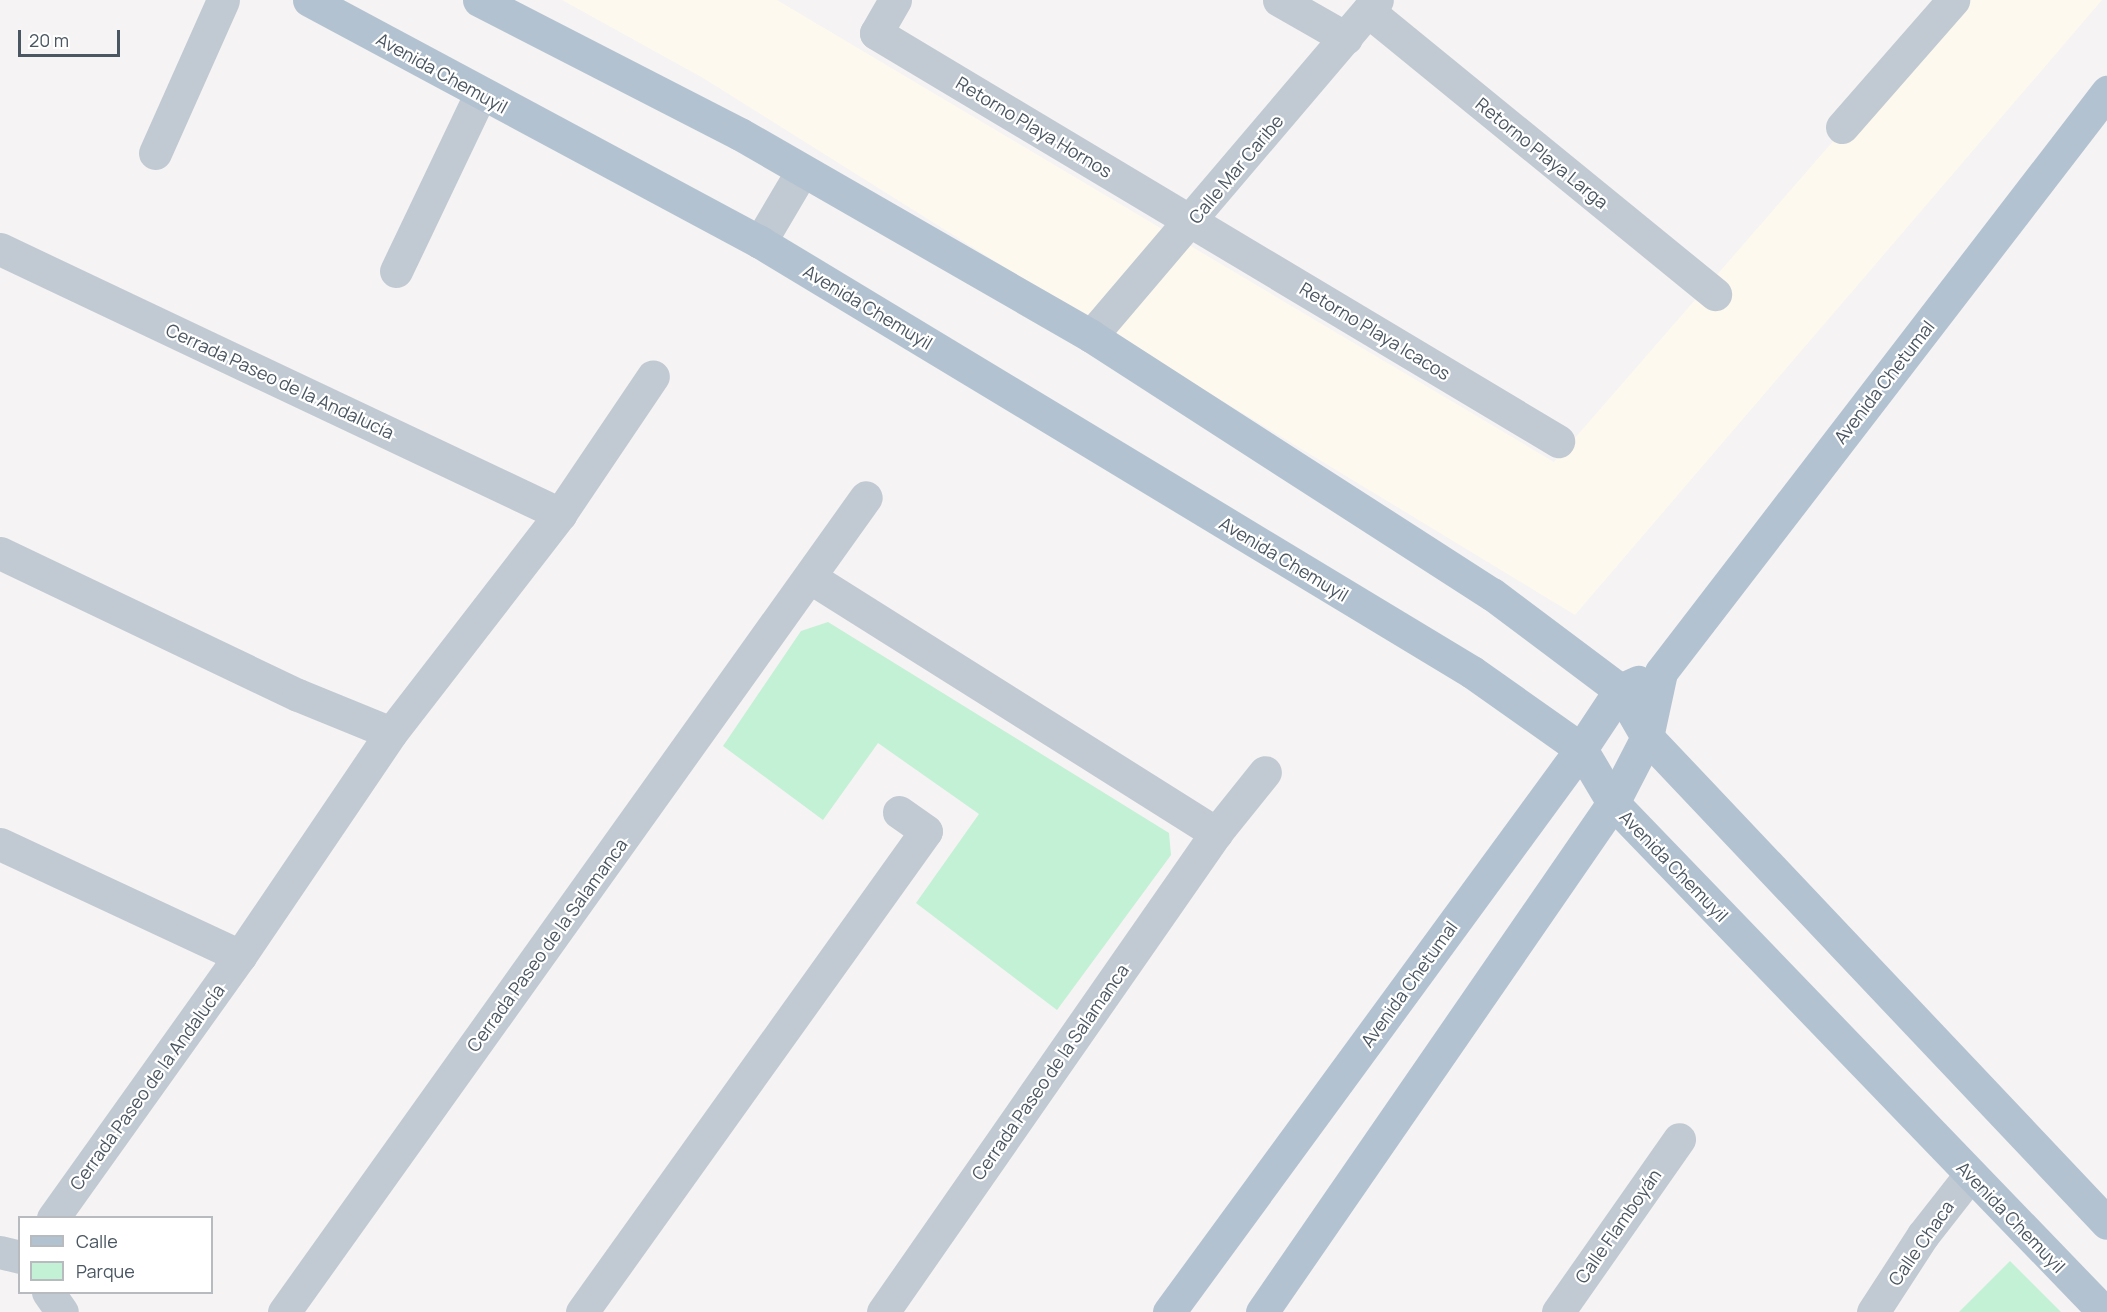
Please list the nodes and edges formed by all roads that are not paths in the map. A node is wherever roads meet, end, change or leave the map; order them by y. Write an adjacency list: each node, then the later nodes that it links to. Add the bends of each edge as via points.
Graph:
1 (223, 0): 12 (street)
2 (309, 0): 10 (main road, Avenida Chemuyil)
3 (479, 0): 13 (main road, via 740,134)
4 (895, 0): 14 (street, Retorno Playa Hornos, via 876,33)
5 (1279, 0): 8 (street)
6 (1953, 0): 11 (street)
7 (1372, 6): 8 (street, Calle Mar Caribe); 18 (street, Retorno Playa Larga)
8 (1346, 38): 14 (street, Calle Mar Caribe)
9 (2107, 92): 26 (main road, Avenida Chetumal)
10 (480, 95): 15 (main road, Avenida Chemuyil); 17 (street)
11 (1842, 127)
12 (155, 153)
13 (802, 171): 15 (street); 19 (main road)
14 (1193, 220): 19 (street, Calle Mar Caribe); 21 (street, Retorno Playa Icacos)
15 (760, 242): 30 (main road, Avenida Chemuyil, via 1472,672)
16 (0, 249): 23 (street, Cerrada Paseo de la Andalucía)
17 (396, 271)
18 (1715, 294)
19 (1091, 336): 27 (main road, via 1492,594)
20 (653, 376): 23 (street, Cerrada Paseo de la Andalucía)
21 (1558, 441)
22 (866, 497): 25 (street, Cerrada Paseo de la Salamanca)
23 (560, 514): 28 (street, Cerrada Paseo de la Andalucía)
24 (0, 553): 28 (street, via 298,695)
25 (811, 578): 34 (street); 45 (street, Cerrada Paseo de la Salamanca)
26 (1661, 672): 27 (main road, Avenida Chetumal); 29 (main road, Avenida Chetumal)
27 (1620, 690): 29 (main road); 30 (main road, Avenida Chetumal)
28 (391, 733): 36 (street, Cerrada Paseo de la Andalucía)
29 (1647, 737): 32 (main road, Avenida Chetumal); 40 (main road)
30 (1581, 749): 32 (main road, Avenida Chemuyil); 48 (main road, Avenida Chetumal)
31 (1265, 772): 34 (street, Cerrada Paseo de la Salamanca)
32 (1613, 802): 38 (main road, Avenida Chemuyil); 49 (main road, Avenida Chetumal)
33 (899, 812): 46 (street, via 926,831)
34 (1216, 833): 47 (street, Cerrada Paseo de la Salamanca)
35 (0, 844): 36 (street)
36 (240, 956): 39 (street, Cerrada Paseo de la Andalucía)
37 (1679, 1139): 50 (street, Calle Flamboyán)
38 (1970, 1175): 51 (street, Calle Chaca, via 1923,1235); 52 (main road, Avenida Chemuyil)
39 (54, 1216)
40 (2107, 1223)
41 (0, 1252): 42 (street)
42 (18, 1256)
43 (49, 1294): 44 (street)
44 (62, 1312)
45 (284, 1312)
46 (582, 1312)
47 (883, 1312)
48 (1169, 1312)
49 (1262, 1312)
50 (1558, 1312)
51 (1873, 1312)
52 (2104, 1312)

